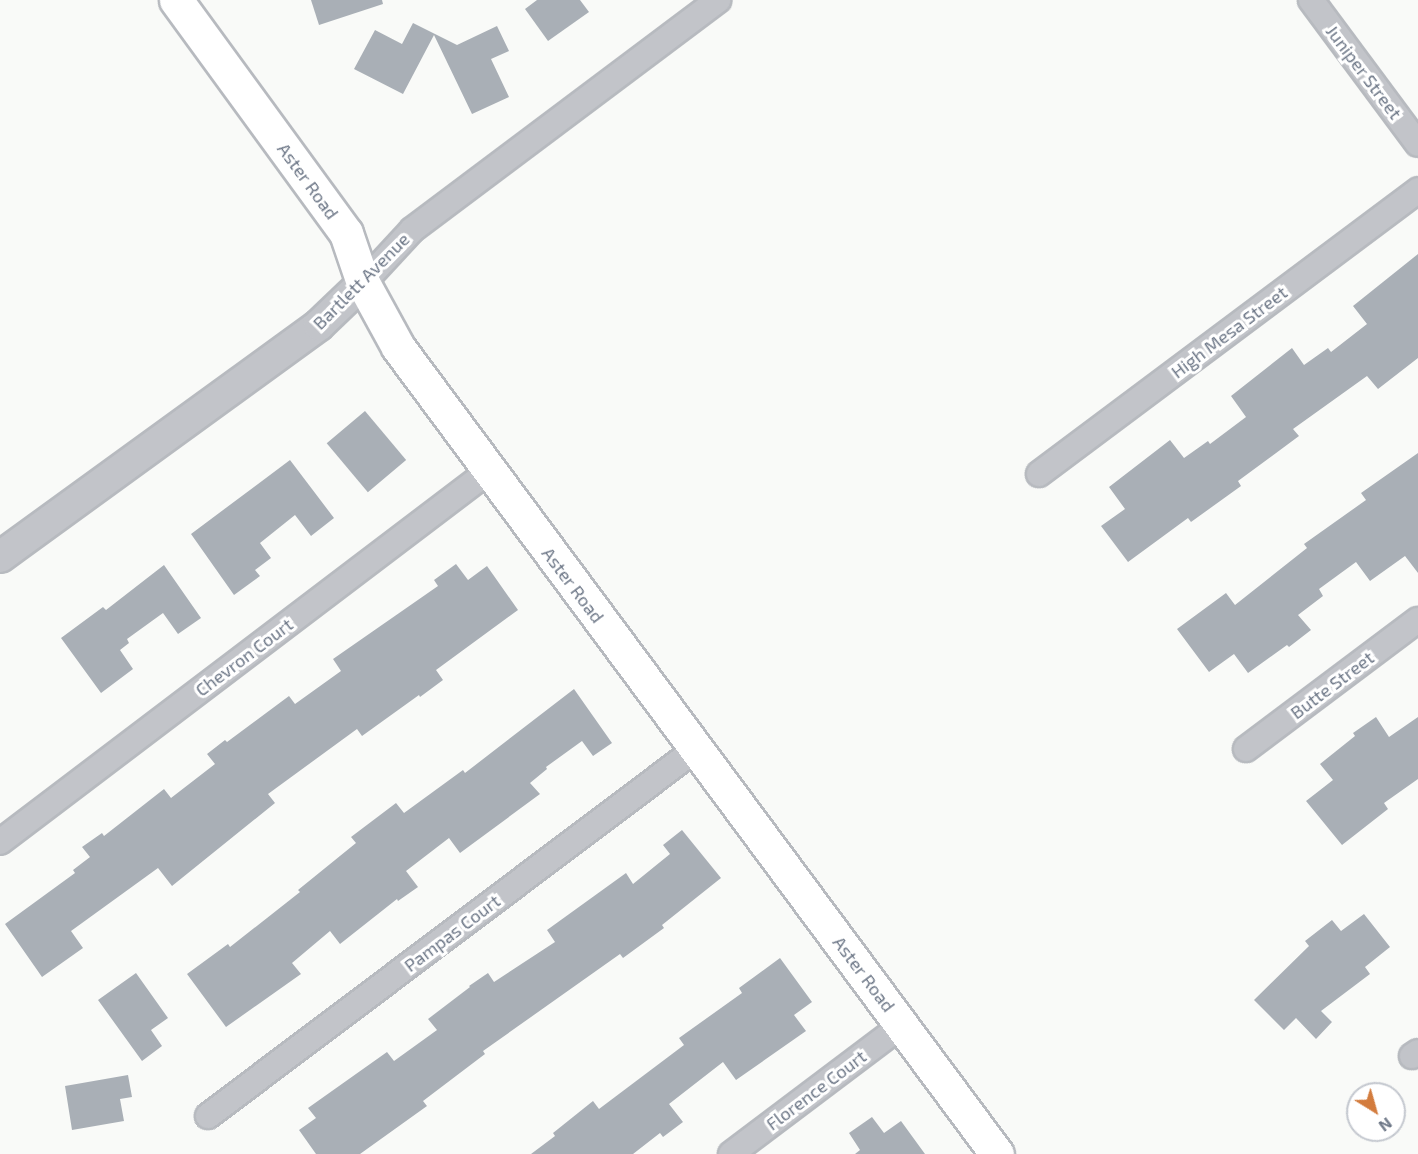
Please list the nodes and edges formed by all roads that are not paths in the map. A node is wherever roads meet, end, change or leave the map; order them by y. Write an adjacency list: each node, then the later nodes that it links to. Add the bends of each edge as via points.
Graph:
1 (176, 0): 6 (main road, Aster Road, via 346,233)
2 (718, 0): 6 (street, Bartlett Avenue, via 412,230)
3 (1311, 0): 4 (street, Juniper Street)
4 (1418, 144)
5 (1418, 190): 8 (street, High Mesa Street)
6 (363, 283): 7 (main road, Aster Road, via 398,347); 9 (street, Bartlett Avenue, via 319,325)
7 (489, 471): 11 (main road, Aster Road); 13 (street, Chevron Court)
8 (1039, 474)
9 (0, 557)
10 (1418, 620): 12 (street, Butte Street)
11 (696, 749): 14 (main road, Aster Road); 15 (street, Pampas Court)
12 (1246, 749)
13 (0, 842)
14 (902, 1025): 16 (street, Florence Court); 17 (main road, Aster Road)
15 (208, 1116)
16 (731, 1154)
17 (997, 1154)

